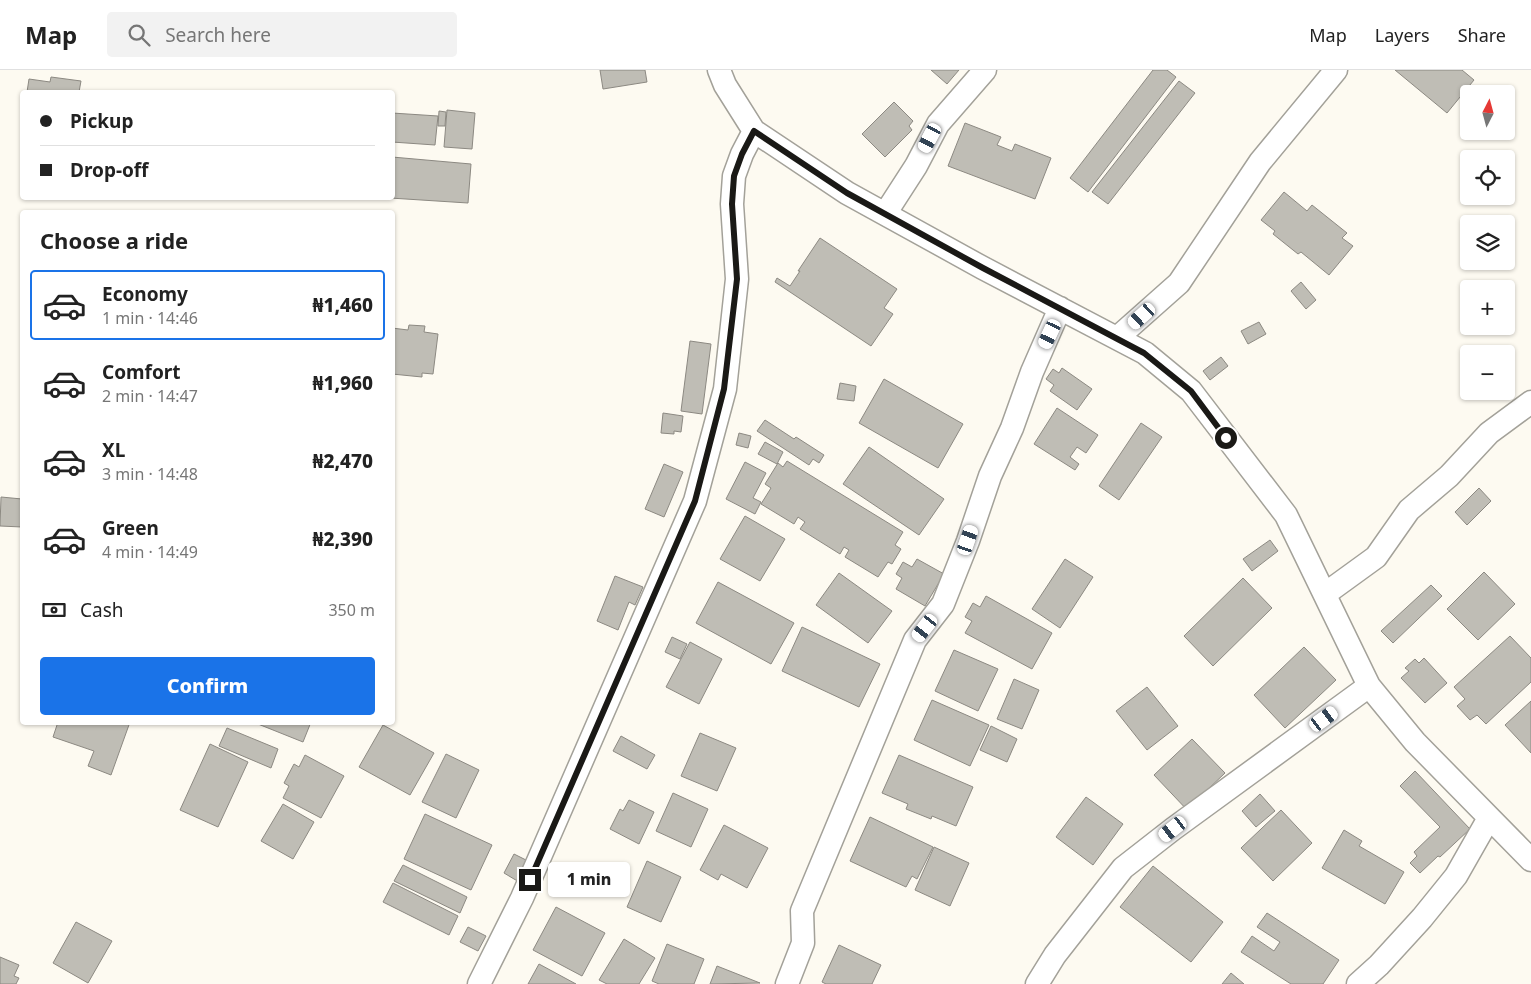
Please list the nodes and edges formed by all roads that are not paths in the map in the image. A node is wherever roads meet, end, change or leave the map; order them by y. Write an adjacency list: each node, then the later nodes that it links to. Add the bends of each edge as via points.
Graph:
1 (719, 70): 4 (street, via 724,85)
2 (985, 70): 5 (street, via 938,124)
3 (1336, 70): 7 (street, via 1260,162 1179,283)
4 (754, 131): 5 (street, via 847,193); 13 (street, via 734,176 732,204 737,279 726,380 695,501 522,898)
5 (885, 214): 6 (street)
6 (1060, 308): 7 (street); 14 (street, via 990,476 943,604 915,640 802,911 803,943)
7 (1117, 338): 9 (street, via 1144,353 1191,391 1286,515)
8 (1531, 402): 9 (street, via 1489,433 1448,476 1409,510 1376,558)
9 (1325, 594): 10 (street)
10 (1370, 686): 11 (street, via 1414,742); 15 (street, via 1123,868 1055,955)
11 (1489, 818): 12 (street); 16 (street, via 1445,890 1379,965)
12 (1531, 860)
13 (480, 984)
14 (787, 984)
15 (1037, 984)
16 (1358, 984)

